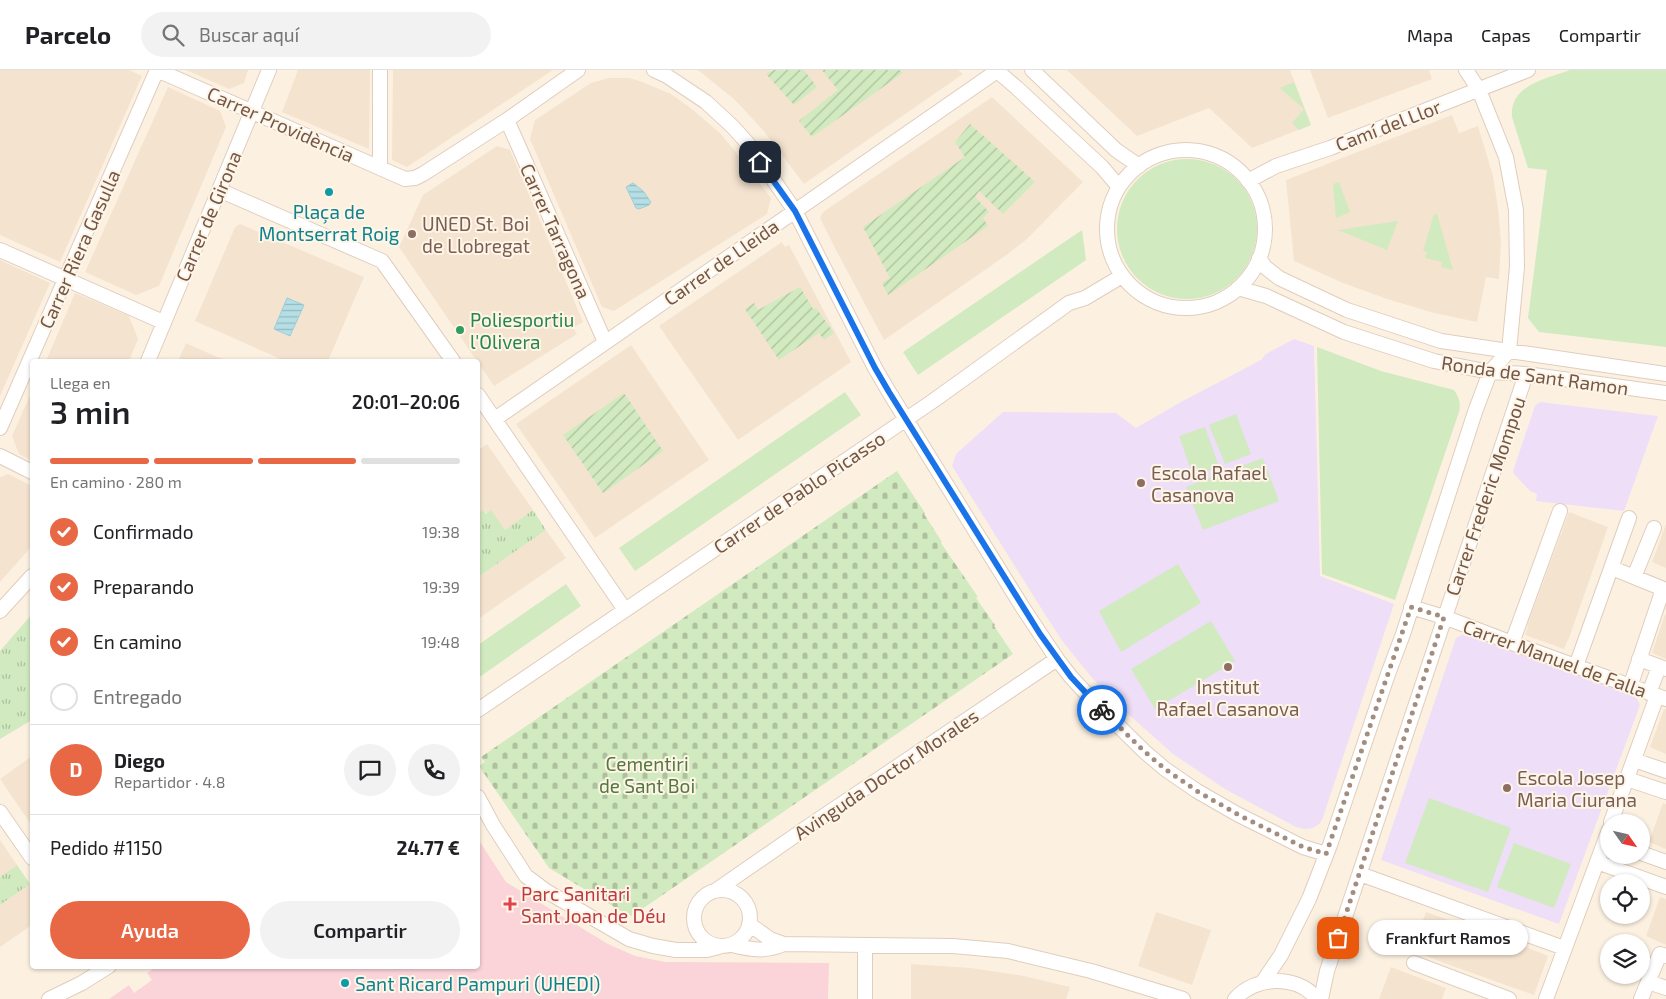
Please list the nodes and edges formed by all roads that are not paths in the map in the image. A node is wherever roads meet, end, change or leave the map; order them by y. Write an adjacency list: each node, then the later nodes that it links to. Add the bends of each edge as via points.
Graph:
1 (157, 70): 11 (street, Carrer Providència); 22 (street, Carrer Riera Gasulla)
2 (269, 70): 11 (street, Carrer de Girona)
3 (380, 70): 14 (street)
4 (578, 70): 12 (street)
5 (654, 70): 18 (street, via 706,102 733,127)
6 (1032, 70): 13 (street, via 1116,150)
7 (1466, 70): 10 (street)
8 (1528, 70): 10 (street, Camí del Llor)
9 (997, 71): 16 (street, via 1102,167); 18 (street, Carrer de Lleida)
10 (1479, 90): 15 (street, Camí del Llor, via 1276,166); 26 (street, via 1506,157 1516,210 1517,267)
11 (252, 111): 14 (street, Carrer Providència); 17 (street, Carrer de Girona)
12 (507, 120): 14 (street, Carrer Providència, via 415,178 406,179); 25 (street, Carrer Tarragona)
13 (1139, 166): 15 (street, via 1169,152 1202,152 1223,160); 16 (street)
14 (380, 168)
15 (1248, 181): 20 (street, via 1264,218)
16 (1119, 187): 21 (street, via 1111,204 1107,232 1113,260)
17 (219, 190): 24 (street, Carrer de Girona); 29 (street, via 382,261)
18 (795, 211): 25 (street, Carrer de Lleida); 37 (street, via 875,368)
19 (0, 250): 22 (street)
20 (1259, 258): 23 (street); 26 (street, Ronda de Sant Ramon, via 1279,278 1347,310 1441,341)
21 (1122, 276): 23 (street, via 1145,297 1174,307 1204,306 1219,301); 37 (street, Carrer de Pablo Picasso, via 1070,303)
22 (66, 278): 24 (street); 27 (street, Carrer Riera Gasulla)
23 (1238, 288): 31 (street, Ronda de Sant Ramon, via 1266,296 1344,332 1434,361)
24 (163, 322): 28 (street, Carrer de Girona)
25 (605, 342): 36 (street, Carrer de Lleida)
26 (1510, 351): 31 (street, Carrer Frederic Mompou); 32 (street, Carrer Frederic Mompou); 33 (street, Ronda de Sant Ramon)
27 (30, 359)
28 (149, 359)
29 (453, 359)
30 (30, 360): 38 (street, Carrer Riera Gasulla)
31 (1490, 372): 32 (street, Ronda de Sant Ramon); 48 (street, Carrer Frederic Mompou)
32 (1526, 374): 34 (street, Ronda de Sant Ramon); 51 (street, Carrer Frederic Mompou)
33 (1666, 374)
34 (1666, 393)
35 (480, 398): 36 (street)
36 (495, 419): 49 (street)
37 (905, 419): 49 (street, Carrer de Pablo Picasso); 53 (street)
38 (0, 428)
39 (0, 456): 40 (street)
40 (30, 471)
41 (1560, 511): 52 (street)
42 (1630, 518): 44 (street)
43 (1654, 528): 45 (street)
44 (1612, 568): 45 (street); 55 (street)
45 (1634, 577): 47 (street)
46 (30, 578): 50 (street)
47 (1665, 590): 54 (street)
48 (1411, 607): 51 (street, Carrer Frederic Mompou); 67 (street, Carrer Frederic Mompou)
49 (625, 610): 59 (street, Carrer de Pablo Picasso)
50 (0, 611)
51 (1444, 617): 52 (street, Carrer Manuel de Falla); 73 (street, Carrer Frederic Mompou)
52 (1512, 644): 55 (street, Carrer Manuel de Falla)
53 (1057, 659): 67 (street, via 1095,703 1165,769 1237,814 1303,847); 75 (street, Avinguda Doctor Morales)
54 (1639, 659): 56 (street, Carrer Manuel de Falla); 57 (street)
55 (1576, 666): 57 (street, Carrer Manuel de Falla)
56 (1662, 668): 58 (street)
57 (1630, 686): 58 (street, Carrer Manuel de Falla)
58 (1657, 696): 60 (street)
59 (480, 709)
60 (1634, 760): 61 (street); 62 (street)
61 (1666, 771)
62 (1627, 779): 63 (street); 66 (street)
63 (1666, 792)
64 (480, 801): 79 (street, via 526,876 546,891 629,939 676,950 707,950)
65 (0, 812): 68 (street)
66 (1614, 814)
67 (1326, 854): 85 (street, Carrer Frederic Mompou, via 1284,949)
68 (30, 855)
69 (1600, 855): 71 (street)
70 (1650, 856): 72 (street)
71 (1597, 862): 74 (street); 80 (street)
72 (1666, 862)
73 (1360, 874): 80 (street); 94 (street, Carrer Frederic Mompou, via 1327,971)
74 (1666, 887)
75 (715, 891): 76 (street, via 733,892 741,898 750,914); 79 (street, via 707,894 695,908 694,925 703,940)
76 (749, 924): 77 (street, via 770,939); 79 (street, via 745,934)
77 (784, 944): 78 (street); 79 (street, via 757,950)
78 (865, 945): 90 (street); 91 (street, via 953,946 1008,951 1091,971)
79 (725, 946)
80 (1564, 948): 96 (street)
81 (1666, 956): 84 (street, via 1660,954)
82 (1414, 963): 95 (street)
83 (103, 969): 89 (street)
84 (1650, 977)
85 (1262, 983): 92 (street, via 1245,990); 93 (street, via 1291,982)
86 (1650, 983): 88 (street)
87 (1647, 984): 97 (street)
88 (1666, 988)
89 (49, 999)
90 (865, 999)
91 (1183, 999)
92 (1235, 999)
93 (1317, 999)
94 (1321, 999)
95 (1509, 999)
96 (1546, 999)
97 (1641, 999)

